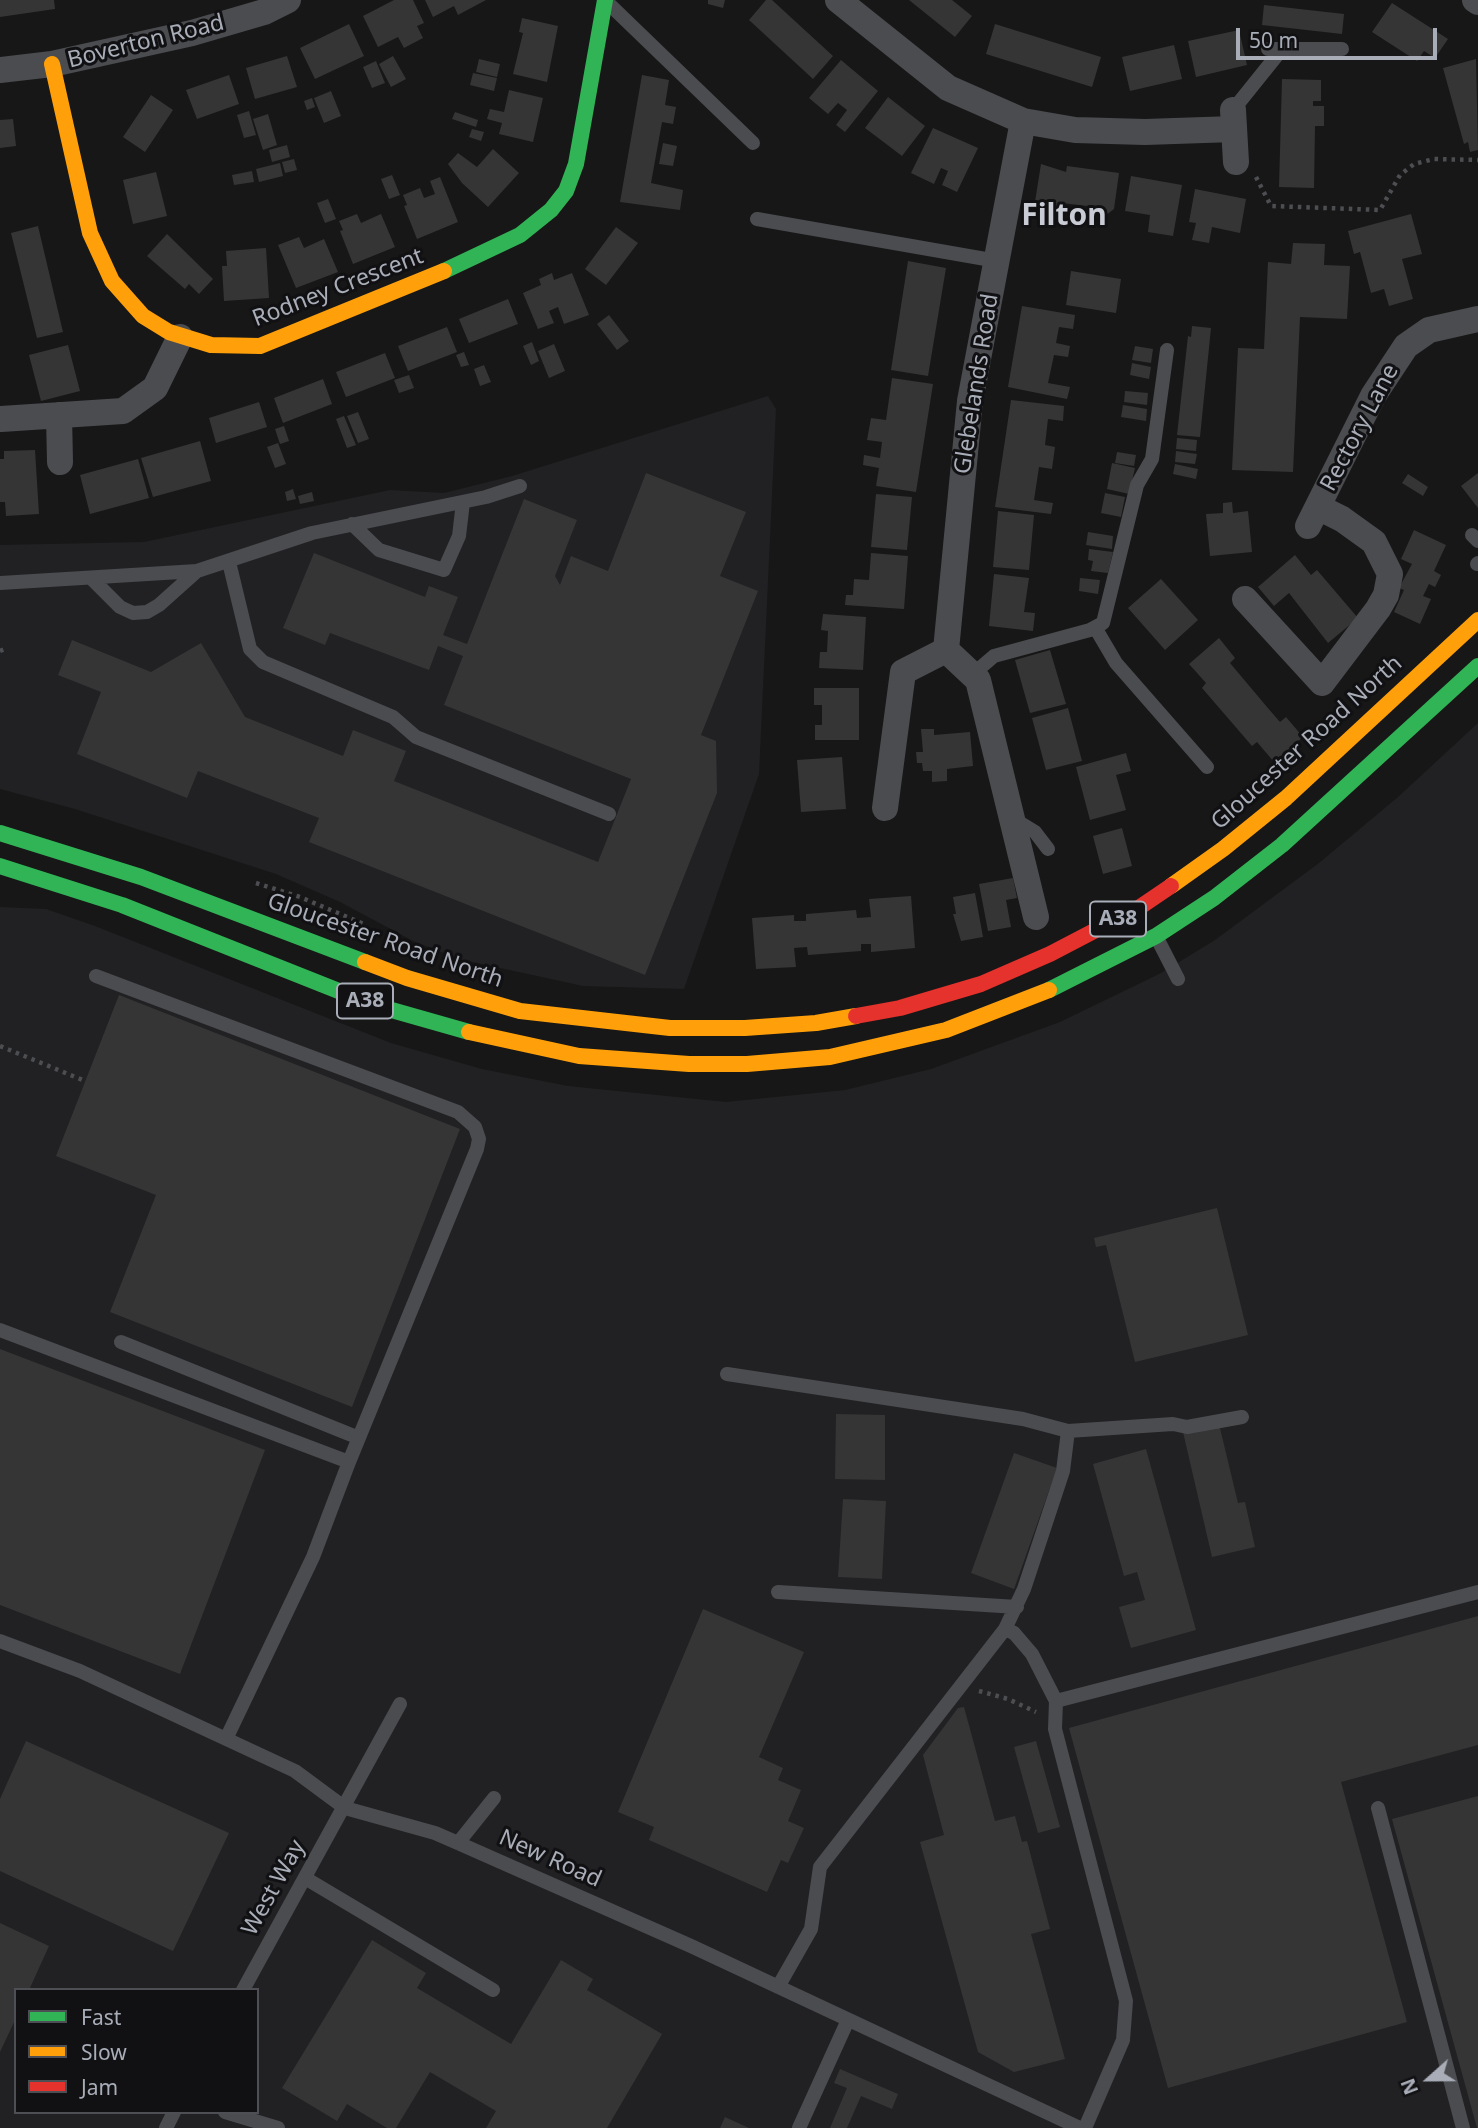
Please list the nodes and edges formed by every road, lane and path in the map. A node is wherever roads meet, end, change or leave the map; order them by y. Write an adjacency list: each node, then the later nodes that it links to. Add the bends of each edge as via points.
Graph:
1 (288, 0): 5 (street, Boverton Road, via 264,12 192,33)
2 (605, 0): 9 (lane); 15 (main road, Rodney Crescent, via 576,164 560,200 541,220 485,254 271,343 228,347)
3 (838, 0): 8 (street, via 948,88)
4 (1342, 49): 7 (lane, via 1275,49)
5 (52, 64): 6 (street, Boverton Road); 15 (main road, Rodney Crescent, via 90,233 102,265 143,316)
6 (0, 70)
7 (1234, 119): 8 (street, via 1145,132 1076,130); 11 (street)
8 (1023, 121): 13 (street, Glebelands Road)
9 (753, 143)
10 (1478, 160): 11 (path, via 1434,159 1414,164 1400,175 1380,210 1271,206 1250,164)
11 (1236, 162)
12 (757, 219): 13 (lane)
13 (997, 261): 30 (street, Glebelands Road, via 971,401)
14 (1478, 319): 27 (street, Rectory Lane, via 1429,330 1406,346 1373,396 1313,516 1342,519 1374,542 1390,579 1378,609 1322,683)
15 (180, 337): 17 (street, via 155,388 141,401 123,411)
16 (1167, 350): 29 (lane, via 1152,459 1137,485 1105,618)
17 (59, 415): 18 (street); 19 (street)
18 (1, 419)
19 (60, 462)
20 (520, 486): 21 (lane)
21 (463, 502): 22 (lane); 22 (lane, via 459,536 444,570 379,550)
22 (352, 524): 23 (lane, via 276,543)
23 (229, 562): 24 (lane); 35 (lane, via 250,649 262,662 393,718 416,737)
24 (197, 571): 25 (lane); 25 (lane, via 147,612 133,613 120,607)
25 (92, 579): 26 (lane)
26 (0, 583)
27 (1245, 598)
28 (1478, 620): 37 (main road, Gloucester Road North / A38, via 1286,798 1140,907 981,984 900,1008 816,1023 670,1028 520,1011 408,978 141,877)
29 (1096, 629): 32 (lane, via 1001,653); 33 (lane, via 1116,663)
30 (946, 650): 32 (street); 34 (street, via 903,672)
31 (1478, 666): 43 (main road, A38, via 1282,845)
32 (973, 674): 36 (street)
33 (1207, 767)
34 (885, 808)
35 (610, 814)
36 (1012, 818): 38 (lane, via 1035,832); 41 (street)
37 (0, 833)
38 (1048, 849)
39 (0, 866): 43 (main road, A38, via 122,905 418,1020 505,1042 630,1061 747,1064 862,1051 946,1030 1006,1008)
40 (249, 881): 42 (path, via 300,897)
41 (1036, 917)
42 (372, 929)
43 (1157, 936): 45 (lane)
44 (96, 976): 53 (lane, via 458,1112 475,1127 477,1149)
45 (1178, 979)
46 (0, 1046): 47 (path)
47 (85, 1081)
48 (0, 1329): 54 (lane)
49 (121, 1342): 53 (lane)
50 (727, 1374): 52 (lane, via 1023,1419)
51 (1242, 1417): 52 (lane, via 1187,1427)
52 (1068, 1431): 57 (lane, via 1063,1471)
53 (359, 1438): 54 (lane)
54 (349, 1462): 64 (lane, via 313,1557)
55 (778, 1592): 57 (lane)
56 (1478, 1592): 61 (lane)
57 (1017, 1607): 58 (lane)
58 (1005, 1629): 60 (lane); 61 (lane, via 1032,1654)
59 (0, 1641): 64 (lane, New Road, via 80,1671)
60 (963, 1688): 63 (path, via 1008,1699); 70 (lane, via 820,1867 811,1929)
61 (1056, 1702): 63 (lane)
62 (400, 1704): 66 (lane, West Way)
63 (1056, 1721): 77 (lane, via 1126,2001 1123,2040)
64 (226, 1739): 66 (lane, New Road, via 295,1771)
65 (494, 1798): 68 (lane)
66 (345, 1808): 68 (lane, New Road); 69 (lane, West Way)
67 (1378, 1808): 78 (lane)
68 (458, 1843): 70 (lane, New Road)
69 (305, 1878): 71 (lane, West Way); 72 (lane)
70 (778, 1987): 73 (lane, New Road)
71 (244, 1988)
72 (493, 1990)
73 (848, 2020): 76 (lane); 77 (lane, New Road)
74 (232, 2114): 75 (lane)
75 (278, 2128)
76 (799, 2128)
77 (1082, 2128)
78 (1463, 2128)

